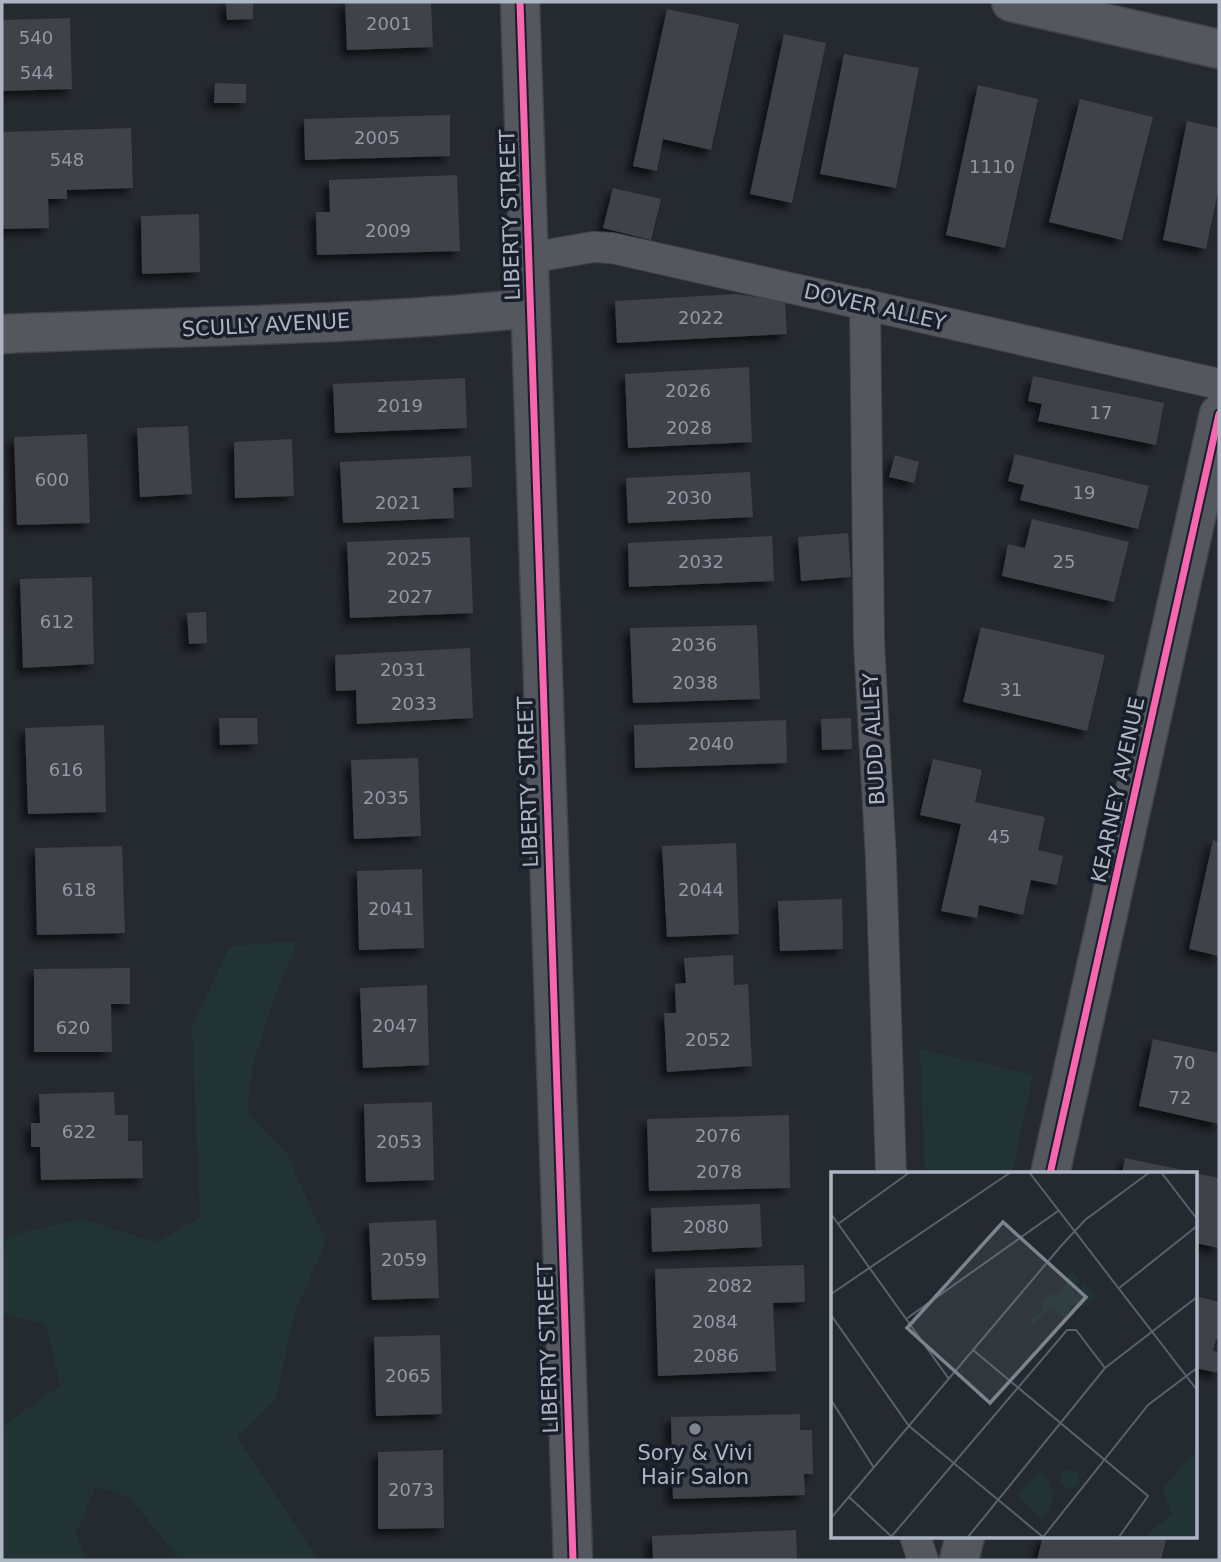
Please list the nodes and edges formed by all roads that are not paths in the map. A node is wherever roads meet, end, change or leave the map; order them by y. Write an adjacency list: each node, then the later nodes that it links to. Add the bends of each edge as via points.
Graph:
1 (520, 2): 4 (street, LIBERTY STREET)
2 (1011, 2): 3 (street)
3 (1219, 49)
4 (529, 258): 5 (lane, DOVER ALLEY, via 612,248); 6 (street, LIBERTY STREET)
5 (865, 304): 8 (lane, DOVER ALLEY); 10 (lane, BUDD ALLEY, via 869,643)
6 (530, 308): 7 (street, SCULLY AVENUE, via 407,318); 14 (street, LIBERTY STREET)
7 (2, 334)
8 (1219, 384)
9 (1219, 414): 11 (street, KEARNEY AVENUE)
10 (891, 1172)
11 (1049, 1172)
12 (916, 1538): 15 (lane)
13 (964, 1538): 16 (street)
14 (573, 1560)
15 (923, 1560)
16 (959, 1560)

